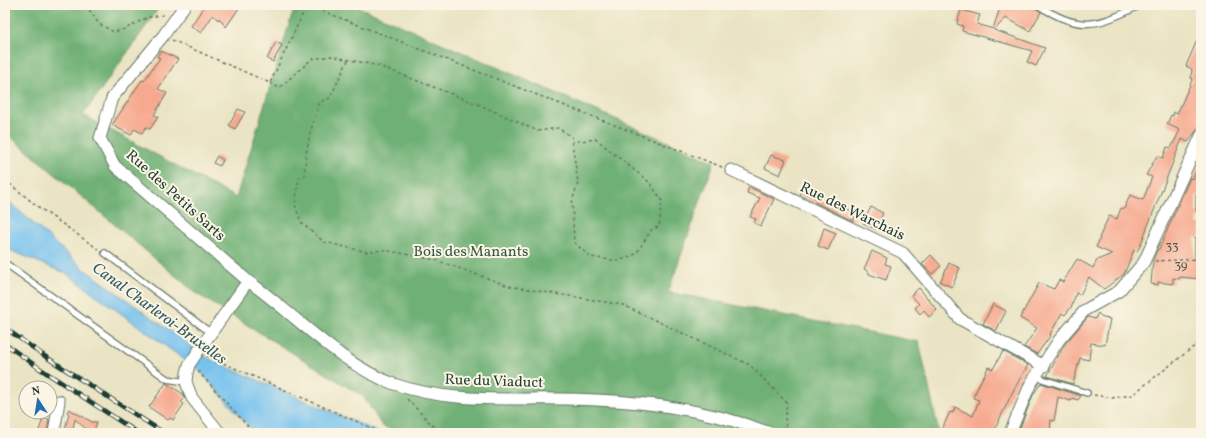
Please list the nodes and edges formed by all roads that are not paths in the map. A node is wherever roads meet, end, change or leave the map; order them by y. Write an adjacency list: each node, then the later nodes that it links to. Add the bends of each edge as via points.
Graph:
1 (1037, 5): 2 (lane, via 1079,24 1094,24 1108,20)
2 (1141, 5)
3 (182, 9): 8 (street, Rue des Petits Sarts, via 112,98 100,138 115,166)
4 (1201, 136): 10 (street, via 1144,262 1119,291 1085,310 1059,340)
5 (731, 170): 10 (street, Rue des Warchais, via 903,253 960,319)
6 (105, 253): 9 (lane)
7 (5, 263): 12 (lane, via 167,379)
8 (248, 281): 9 (street); 17 (street, Rue du Viaduct, via 348,358 392,383 418,391 479,398 578,399 662,405 710,413)
9 (211, 334): 12 (street, via 199,350 194,368)
10 (1044, 366): 11 (street)
11 (1036, 377): 13 (lane); 18 (street, via 1030,385)
12 (186, 382): 16 (street, via 192,398)
13 (1087, 393)
14 (59, 401): 15 (street)
15 (54, 433)
16 (220, 433)
17 (770, 433)
18 (1010, 433)

